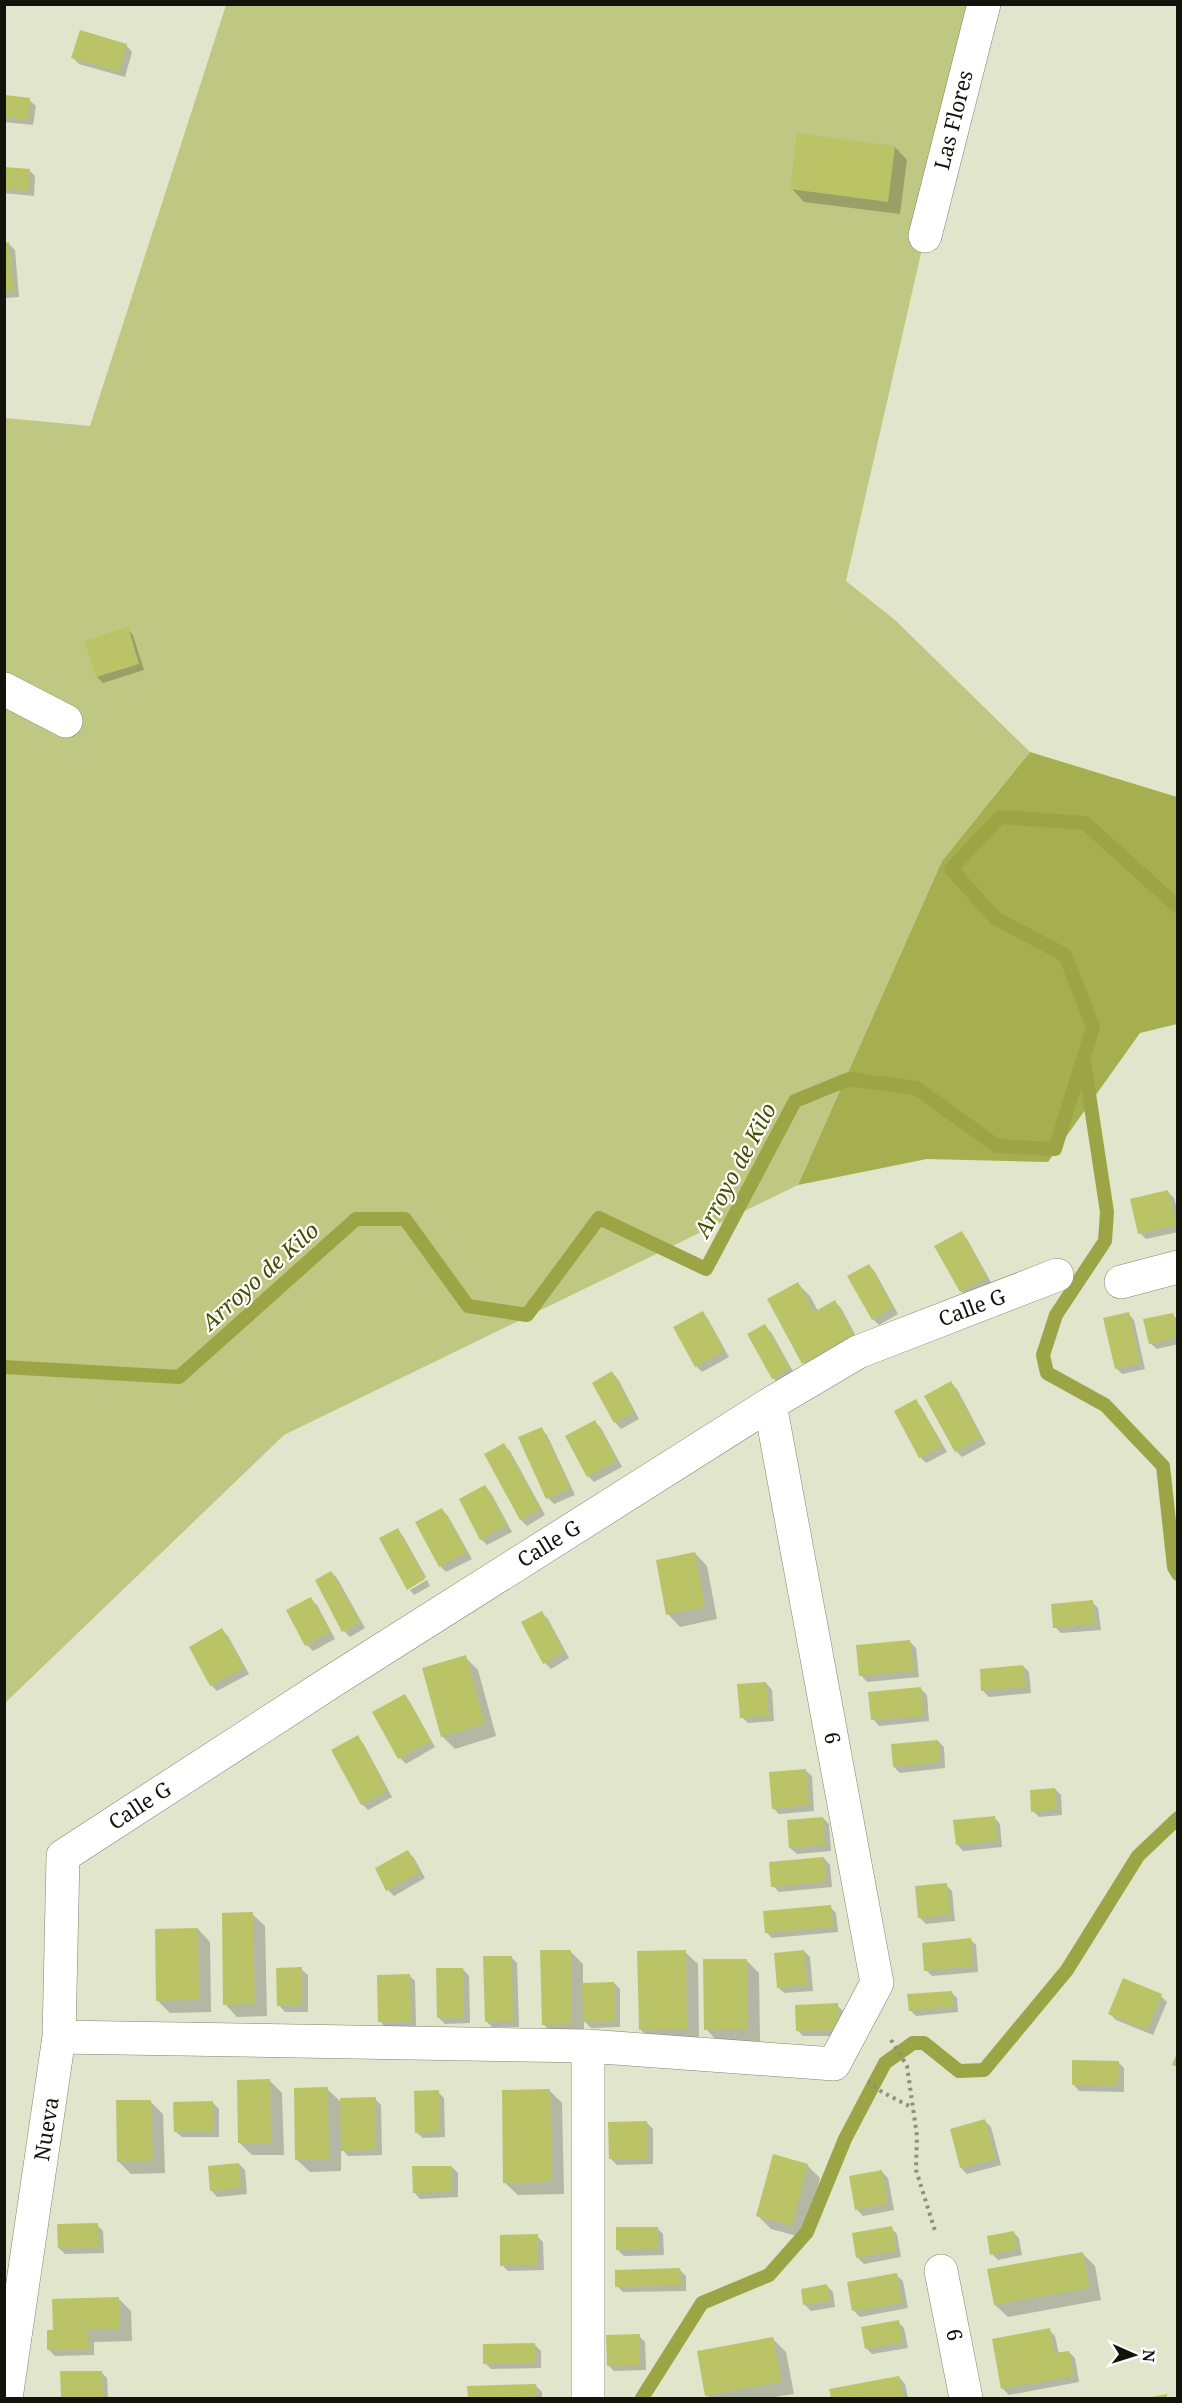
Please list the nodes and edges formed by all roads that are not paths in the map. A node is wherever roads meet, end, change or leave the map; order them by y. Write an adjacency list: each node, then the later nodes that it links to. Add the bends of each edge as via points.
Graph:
1 (984, 4): 2 (street, Las Flores)
2 (925, 236)
3 (4, 689): 4 (street)
4 (66, 721)
5 (1178, 1267): 7 (street)
6 (1057, 1275): 8 (street, Calle G, via 858,1352)
7 (1121, 1282)
8 (770, 1404): 9 (street, Calle G); 11 (street, 6, via 877,1983 848,2071)
9 (63, 1856): 10 (street, Nueva)
10 (59, 2037): 11 (street); 13 (street, Nueva)
11 (588, 2046): 14 (street)
12 (941, 2271): 15 (street, 6)
13 (6, 2398)
14 (588, 2398)
15 (966, 2398)

